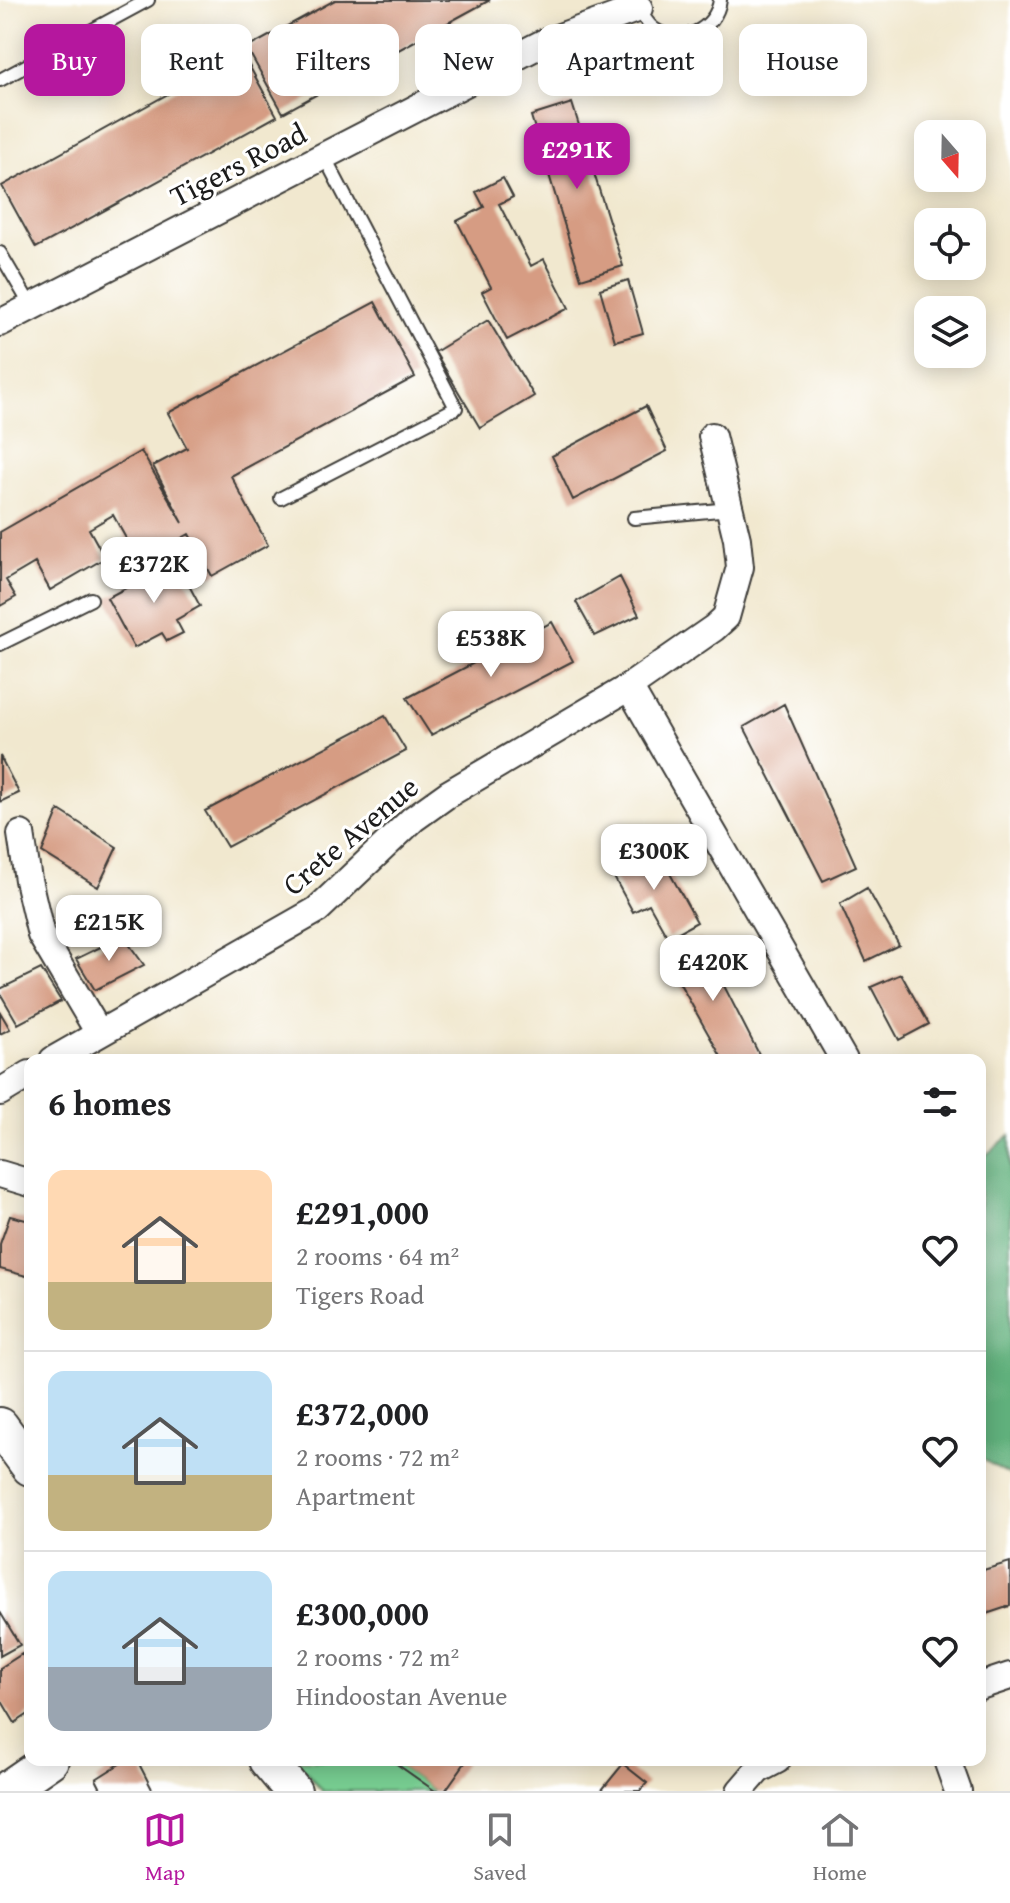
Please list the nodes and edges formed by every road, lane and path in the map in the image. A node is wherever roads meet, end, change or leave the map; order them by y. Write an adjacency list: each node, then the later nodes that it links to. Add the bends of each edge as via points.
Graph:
1 (148, 0): 4 (lane)
2 (720, 0): 3 (lane, via 704,29 679,37 654,29)
3 (638, 4): 5 (street, Tigers Road, via 543,43)
4 (0, 80)
5 (324, 156): 7 (street, Tigers Road); 10 (lane, via 456,408)
6 (0, 253): 7 (lane)
7 (31, 306): 8 (street, Tigers Road)
8 (0, 323)
9 (712, 436): 11 (street, Crete Avenue)
10 (281, 498)
11 (730, 509): 12 (lane); 15 (street, Crete Avenue, via 740,567 726,617)
12 (634, 518)
13 (91, 599): 14 (lane)
14 (0, 644)
15 (629, 687): 17 (street, Crete Avenue, via 413,819 317,910); 19 (street)
16 (21, 834): 17 (street, via 41,935)
17 (99, 1033): 18 (street, Crete Avenue)
18 (63, 1054)
19 (841, 1054)
20 (24, 1078): 21 (street)
21 (0, 1092)
22 (0, 1174): 23 (street)
23 (24, 1181)
24 (0, 1426): 25 (main road)
25 (24, 1459)
26 (1010, 1676): 27 (street)
27 (986, 1684)
28 (41, 1766): 32 (main road)
29 (272, 1766): 33 (main road)
30 (766, 1766): 34 (street)
31 (949, 1766): 35 (street)
32 (5, 1791)
33 (293, 1791)
34 (740, 1791)
35 (958, 1791)

